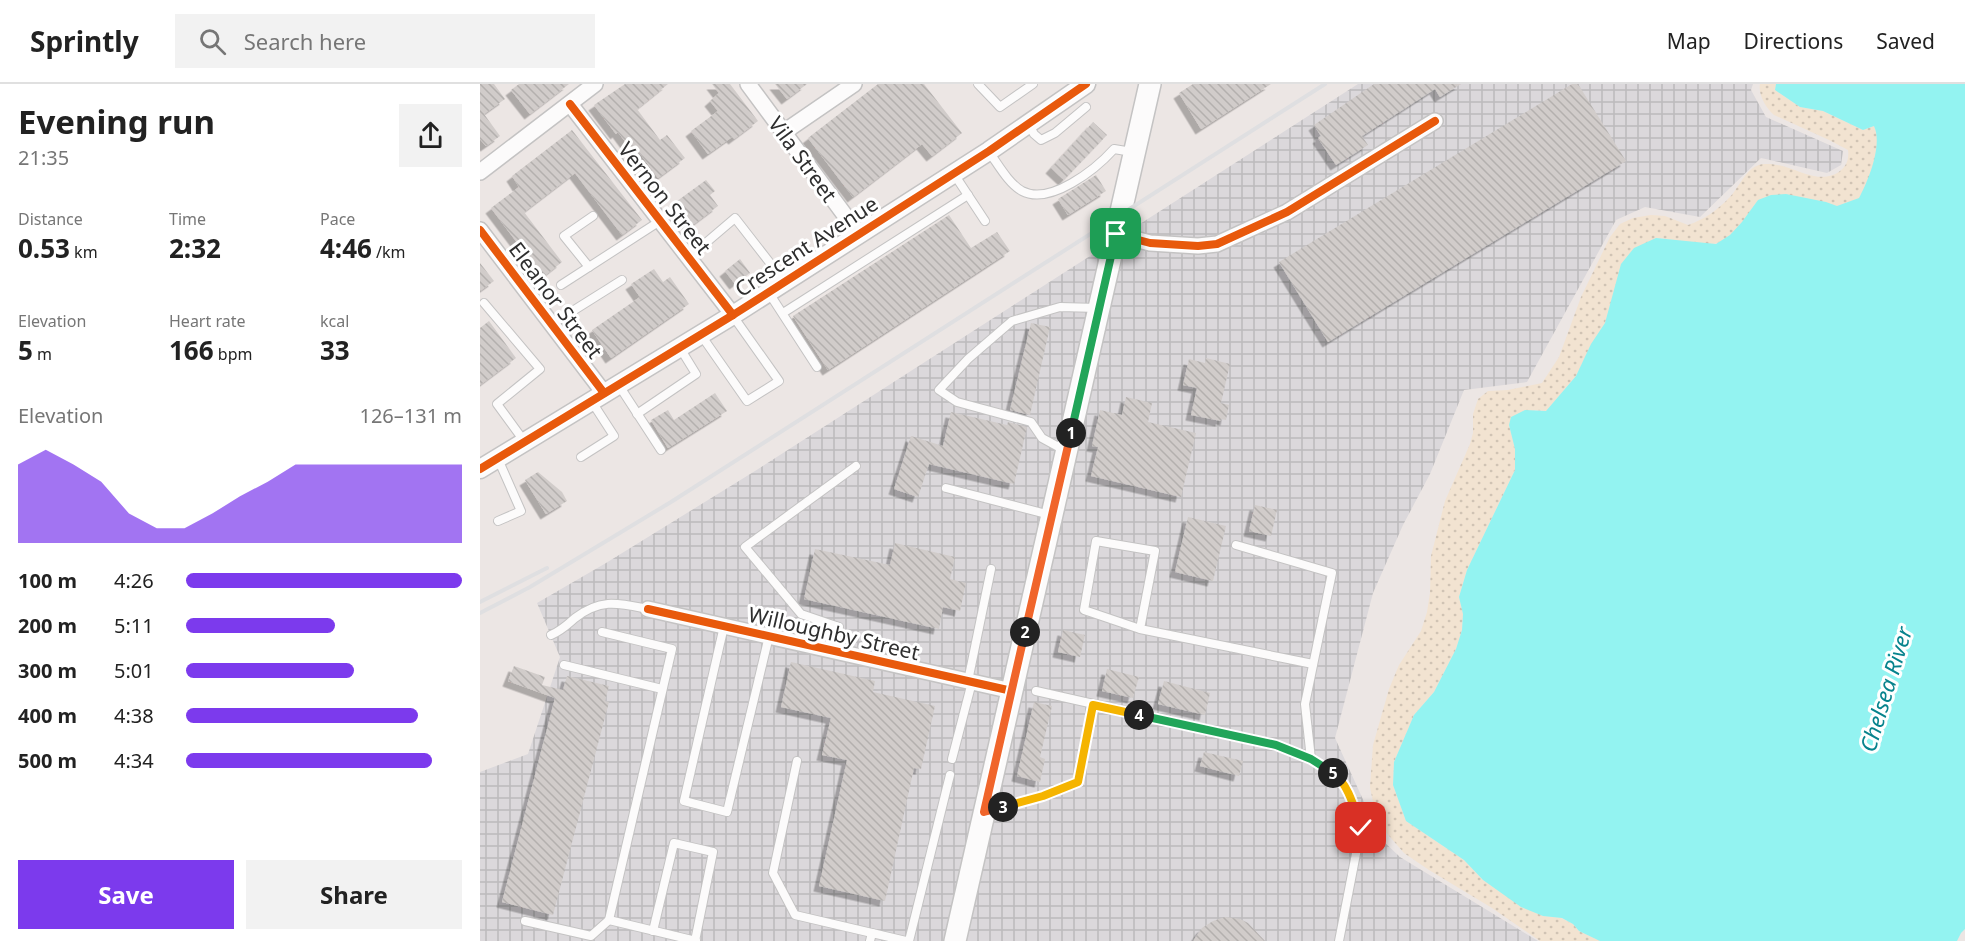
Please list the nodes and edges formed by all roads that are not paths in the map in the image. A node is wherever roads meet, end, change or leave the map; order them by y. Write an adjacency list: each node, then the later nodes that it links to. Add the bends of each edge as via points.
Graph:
1 (595, 84): 8 (street)
2 (748, 84): 12 (street, Vila Street)
3 (854, 84): 12 (street)
4 (978, 84): 5 (lane, via 1000,108)
5 (1033, 84)
6 (1086, 84): 11 (street, Crescent Avenue)
7 (1150, 84): 14 (main road)
8 (570, 104): 15 (street); 19 (street, Vernon Street)
9 (1086, 107): 11 (lane, via 1041,140)
10 (1435, 121): 23 (street, via 1287,213 1216,244 1150,243)
11 (1029, 123): 13 (street, Crescent Avenue)
12 (784, 132): 22 (street, Vila Street)
13 (989, 151): 14 (lane, via 1021,191 1040,195 1063,188 1092,170 1114,149); 16 (street, Crescent Avenue)
14 (1134, 153): 23 (main road)
15 (481, 170)
16 (953, 173): 17 (lane); 22 (street, Crescent Avenue)
17 (968, 195): 20 (lane); 32 (lane)
18 (593, 216): 25 (lane, via 564,236)
19 (660, 221): 24 (street, Vernon Street); 25 (lane)
20 (985, 221)
21 (480, 230): 34 (street, Eleanor Street)
22 (858, 233): 27 (street, Crescent Avenue)
23 (1116, 234): 31 (main road)
24 (688, 258): 27 (lane, via 735,218); 33 (street, Vernon Street)
25 (589, 267): 28 (lane)
26 (622, 280): 34 (lane)
27 (784, 281): 29 (street, Crescent Avenue)
28 (561, 285)
29 (769, 291): 32 (lane); 33 (street, Crescent Avenue)
30 (484, 303): 40 (lane, via 540,369 497,404)
31 (1099, 308): 42 (main road); 42 (lane, via 1060,307 1012,321 939,390 957,402 1031,422 1042,438)
32 (783, 313): 37 (lane)
33 (733, 315): 35 (street, Crescent Avenue); 35 (lane, via 779,381 747,401)
34 (552, 324): 38 (street, Eleanor Street)
35 (701, 334): 36 (street, Crescent Avenue)
36 (679, 347): 38 (street, Crescent Avenue); 39 (lane, via 696,374)
37 (817, 367)
38 (604, 392): 39 (lane); 40 (street, Crescent Avenue); 43 (lane, via 614,436)
39 (637, 414): 41 (lane)
40 (525, 442): 44 (street, Crescent Avenue)
41 (661, 450)
42 (1066, 451): 48 (main road)
43 (581, 457)
44 (498, 459): 46 (street, Crescent Avenue); 49 (lane, via 521,511)
45 (856, 466): 58 (lane, via 745,547 801,614 839,627)
46 (480, 469)
47 (946, 488): 48 (lane)
48 (1052, 515): 63 (main road)
49 (498, 521)
50 (1236, 545): 59 (lane, via 1332,573)
51 (992, 568): 61 (lane)
52 (648, 609): 53 (street, Willoughby Street); 56 (lane, via 612,602 602,604)
53 (724, 626): 57 (street, Willoughby Street); 57 (lane, via 684,801 727,812)
54 (1140, 629): 54 (lane, via 1155,551 1096,541 1084,610); 59 (lane)
55 (602, 633): 62 (lane, via 672,649)
56 (551, 635)
57 (769, 636): 58 (street, Willoughby Street)
58 (831, 651): 61 (street, Willoughby Street)
59 (1313, 664): 67 (lane, via 1305,704)
60 (564, 665): 62 (lane)
61 (970, 682): 63 (street, Willoughby Street); 66 (lane)
62 (662, 689): 71 (lane)
63 (1012, 691): 70 (main road)
64 (1036, 691): 65 (lane)
65 (1093, 705): 67 (lane, via 1276,745); 70 (lane, via 1078,782)
66 (952, 759)
67 (1311, 759): 78 (lane, via 1340,778 1361,828)
68 (797, 761): 74 (lane, via 773,873 795,915)
69 (950, 775): 76 (lane)
70 (984, 812): 77 (main road)
71 (609, 920): 72 (lane, via 591,936); 73 (lane)
72 (525, 921)
73 (653, 931): 75 (lane); 75 (lane, via 674,843 713,852)
74 (871, 937): 76 (lane)
75 (695, 941)
76 (907, 941)
77 (955, 941)
78 (1339, 941)

